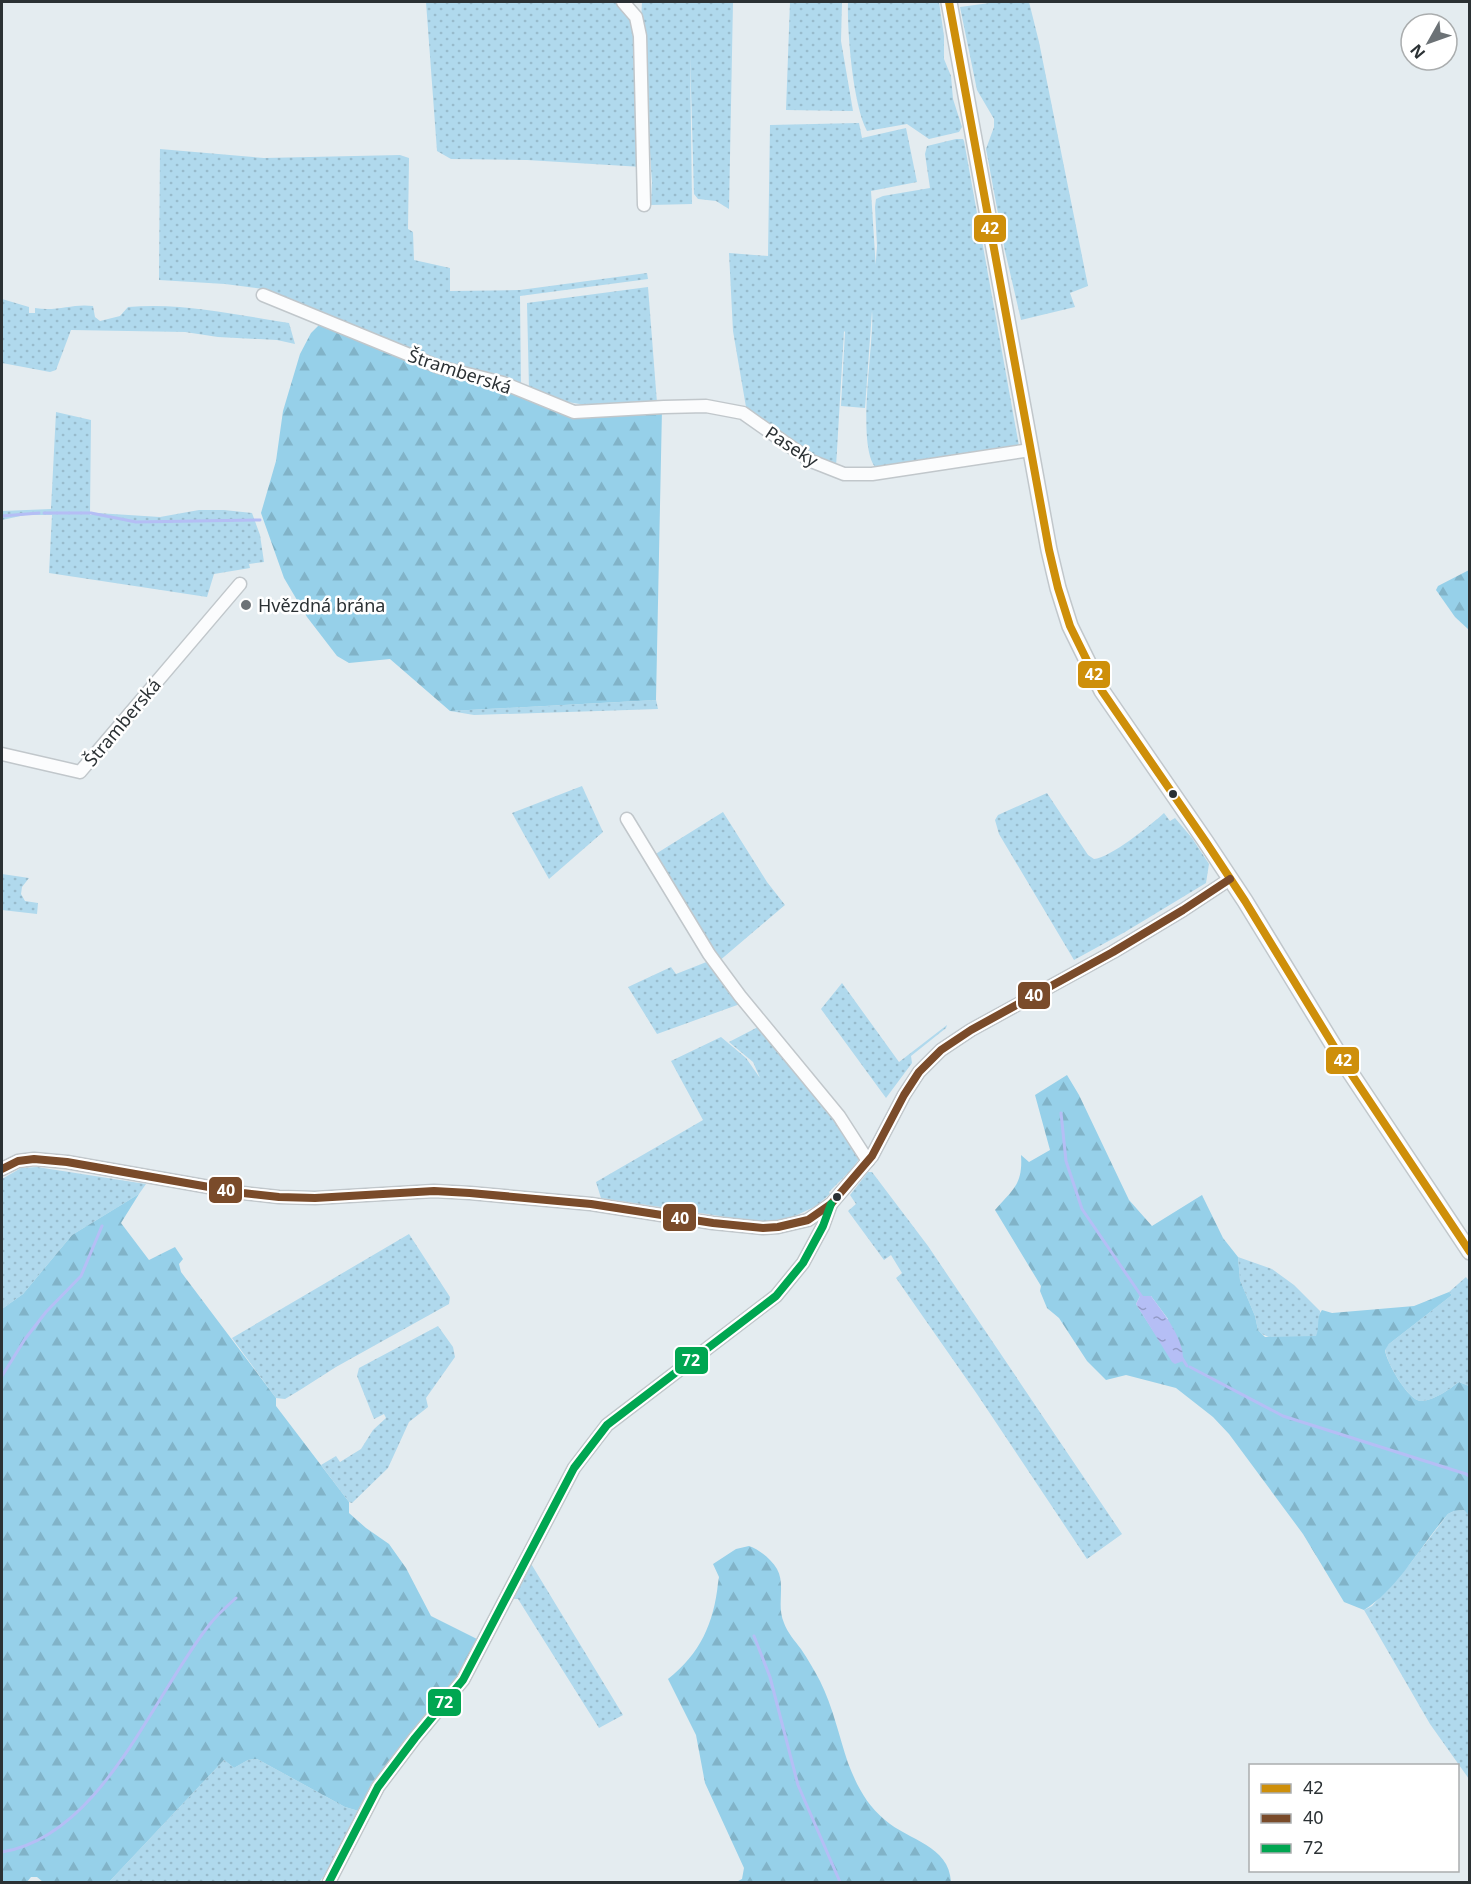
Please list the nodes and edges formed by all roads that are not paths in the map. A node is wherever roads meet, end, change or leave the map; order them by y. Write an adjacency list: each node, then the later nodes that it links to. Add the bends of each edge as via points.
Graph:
1 (623, 2): 3 (street, via 636,17 640,36)
2 (949, 2): 6 (main road)
3 (644, 205)
4 (263, 295): 5 (street, Štramberská, via 439,367 503,383 574,412)
5 (664, 406): 6 (street, Paseky, via 706,406 742,413 811,460 844,474 872,474)
6 (1030, 450): 10 (main road, via 1051,560 1070,626 1102,691)
7 (240, 584): 8 (street, Štramberská, via 80,772)
8 (2, 754)
9 (627, 819): 11 (street, via 709,954 839,1116)
10 (1230, 879): 11 (street, via 1164,922 941,1050 913,1080); 14 (main road, via 1346,1066)
11 (868, 1161): 13 (street)
12 (2, 1169): 13 (street, via 34,1159 279,1197 470,1193 591,1204 763,1228 794,1225)
13 (831, 1204): 15 (street, via 803,1263 776,1296 607,1425 574,1468 464,1680 378,1787)
14 (1470, 1252)
15 (329, 1882)

